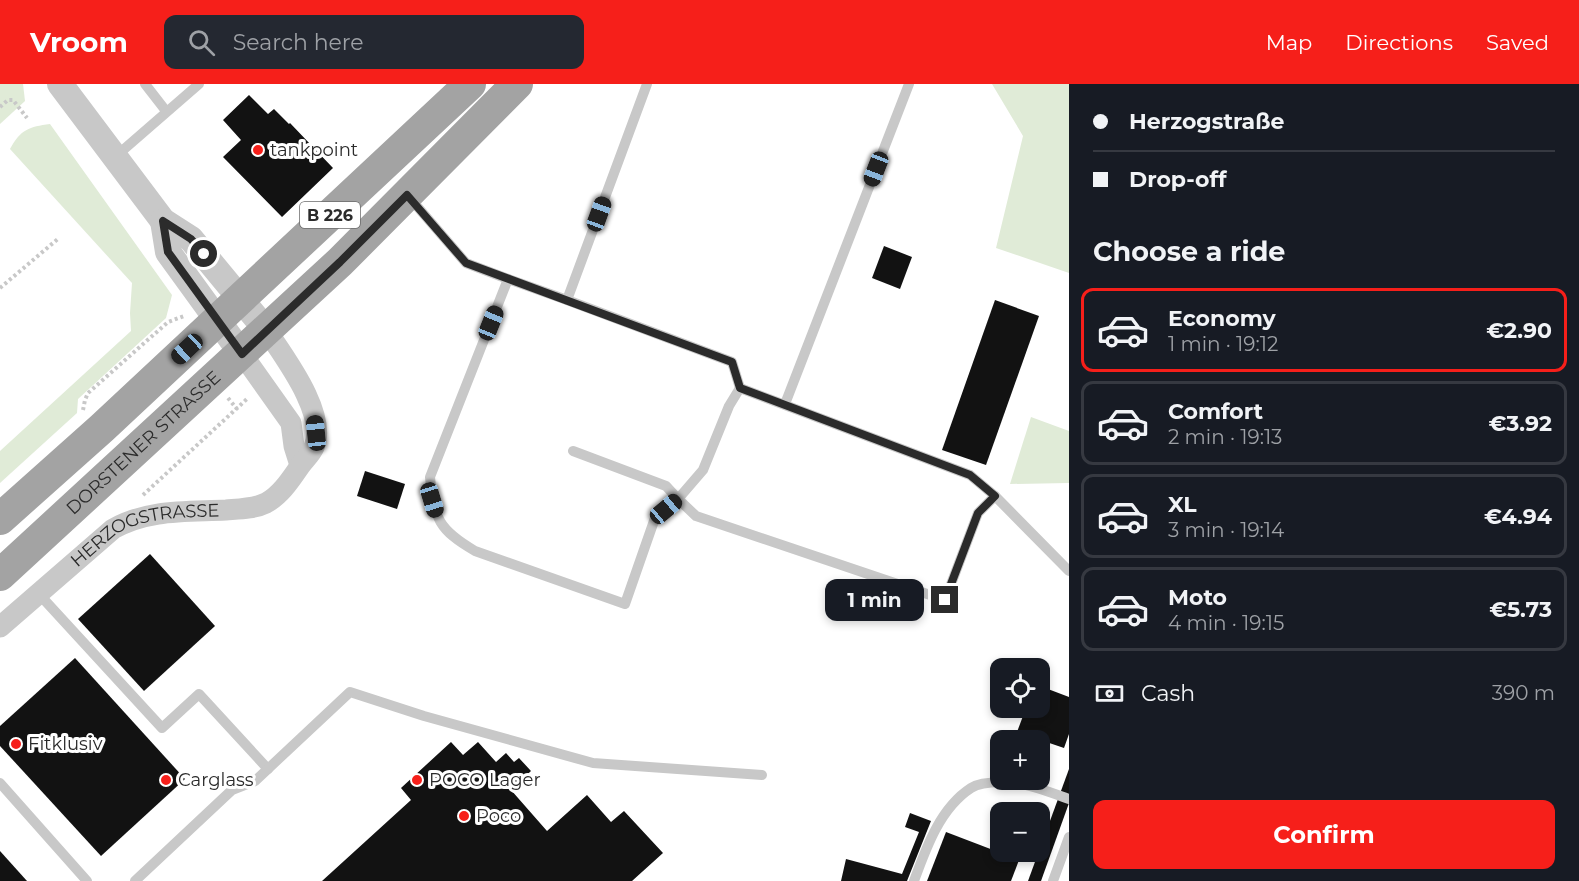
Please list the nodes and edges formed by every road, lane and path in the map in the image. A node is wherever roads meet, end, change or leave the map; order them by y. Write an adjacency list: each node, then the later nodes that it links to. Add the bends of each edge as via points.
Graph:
1 (60, 84): 11 (street, HERZOGSTRASSE)
2 (145, 84): 9 (lane)
3 (199, 84): 9 (lane)
4 (470, 84): 17 (main road, B 226)
5 (517, 84): 12 (main road, DORSTENER STRASSE / B 226)
6 (648, 84): 18 (lane)
7 (909, 84): 28 (lane)
8 (0, 107): 10 (path, via 13,100)
9 (166, 111): 11 (lane)
10 (27, 118)
11 (115, 157): 13 (street, HERZOGSTRASSE)
12 (407, 195): 15 (lane, via 466,263); 21 (main road, DORSTENER STRASSE / B 226)
13 (163, 221): 17 (street, HERZOGSTRASSE, via 191,239); 20 (street, HERZOGSTRASSE, via 168,252)
14 (59, 238): 16 (path)
15 (508, 279): 18 (lane); 34 (lane, via 430,477 438,521 453,538 475,551 625,604 655,518)
16 (0, 288)
17 (240, 299): 20 (main road, B 226); 21 (street, HERZOGSTRASSE)
18 (567, 300): 25 (lane, via 732,362)
19 (180, 316): 23 (path)
20 (218, 320): 22 (street, HERZOGSTRASSE); 36 (main road, B 226)
21 (267, 331): 22 (main road, DORSTENER STRASSE / B 226); 32 (street, HERZOGSTRASSE, via 313,412 314,447)
22 (242, 354): 32 (street, HERZOGSTRASSE, via 291,423); 38 (main road, DORSTENER STRASSE / B 226)
23 (118, 366): 24 (path); 30 (path, via 88,393)
24 (122, 372)
25 (740, 388): 28 (lane); 34 (lane, via 703,470)
26 (228, 398): 29 (path)
27 (249, 398): 29 (path)
28 (785, 404): 33 (lane, via 970,475)
29 (237, 409): 35 (path, via 143,495)
30 (83, 414)
31 (573, 451): 34 (lane, via 666,486)
32 (300, 465): 35 (street, HERZOGSTRASSE, via 292,479 266,504 244,509 164,512)
33 (995, 496): 34 (lane, via 978,513 945,600 696,516); 37 (lane)
34 (678, 499)
35 (137, 518): 39 (street, HERZOGSTRASSE, via 113,529)
36 (0, 519)
37 (1069, 571)
38 (0, 575)
39 (38, 593): 40 (street, HERZOGSTRASSE); 41 (lane, via 162,728 199,694)
40 (0, 627)
41 (268, 769): 42 (lane, via 350,692 593,763); 47 (lane, via 255,781 232,790)
42 (762, 775)
43 (0, 783): 46 (lane)
44 (1069, 799): 48 (lane, via 1016,783 972,787 948,808)
45 (1069, 837): 49 (lane)
46 (87, 881)
47 (135, 881)
48 (914, 881)
49 (1053, 881)

